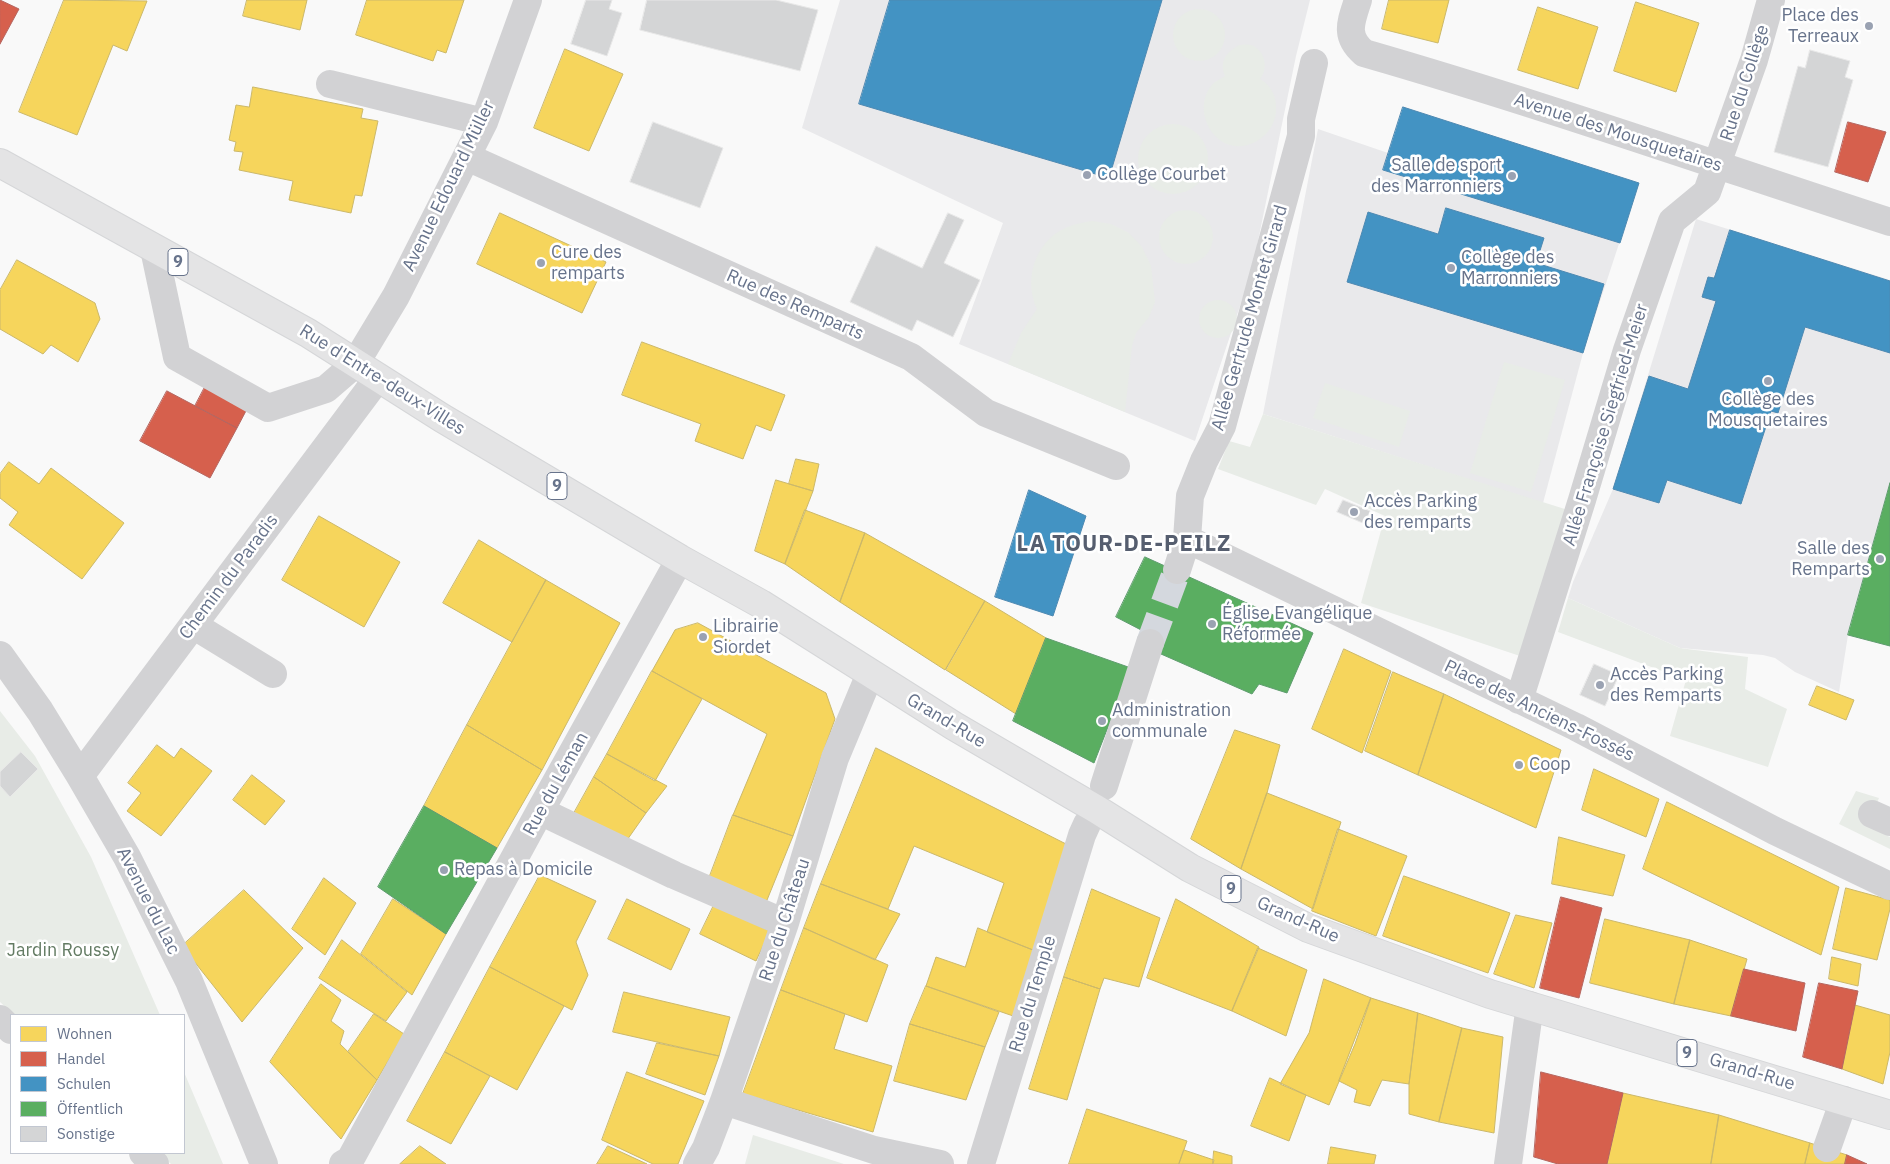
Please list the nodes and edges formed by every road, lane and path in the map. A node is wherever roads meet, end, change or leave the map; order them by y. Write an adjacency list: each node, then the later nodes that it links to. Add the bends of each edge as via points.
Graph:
1 (528, 0): 6 (street, Avenue Edouard Müller)
2 (1358, 0): 9 (street, Avenue des Mousquetaires, via 1351,23 1351,37 1364,53 1665,146)
3 (1771, 0): 9 (street, Rue du Collège)
4 (1314, 63): 15 (street, Allée Gertrude Montet Girard, via 1301,119 1301,136 1222,426 1190,496)
5 (330, 84): 6 (street)
6 (484, 122): 7 (street, Avenue Edouard Müller)
7 (467, 158): 12 (street, Avenue Edouard Müller, via 396,296); 14 (street, Rue des Remparts, via 911,357 986,413)
8 (0, 163): 11 (main road, Rue d'Entre-deux-Villes / 9)
9 (1717, 166): 10 (street, Avenue des Mousquetaires); 24 (street, Allée Françoise Siegfried-Meier, via 1707,192 1672,221 1628,350)
10 (1890, 222)
11 (154, 249): 12 (main road, Rue d'Entre-deux-Villes / 9, via 308,333); 12 (street, Avenue Edouard Müller, via 177,357 268,408 326,389)
12 (354, 364): 13 (main road, Rue d'Entre-deux-Villes / 9)
13 (378, 378): 16 (main road, Rue d'Entre-deux-Villes / 9); 19 (street, Chemin du Paradis)
14 (1116, 466)
15 (1187, 539): 17 (street, Allée Gertrude Montet Girard); 24 (street, Place des Anciens-Fossés)
16 (680, 559): 18 (main road, Rue d'Entre-deux-Villes / 9); 27 (street, Rue du Léman)
17 (1177, 570)
18 (761, 604): 23 (main road, Grand-Rue / 9)
19 (193, 624): 22 (street); 25 (street, Chemin du Paradis)
20 (1150, 643): 26 (street)
21 (0, 655): 25 (street, Avenue du Lac)
22 (274, 674)
23 (870, 674): 30 (street, Rue du Château, via 835,758); 31 (main road, Grand-Rue / 9, via 1190,868 1300,924 1490,994)
24 (1519, 700): 29 (street, Place des Anciens-Fossés)
25 (80, 776): 41 (street, Avenue du Lac, via 127,857 189,981)
26 (1104, 786)
27 (540, 811): 30 (street, via 674,875); 39 (street, Rue du Léman)
28 (1087, 824): 44 (street, Rue du Temple)
29 (1890, 886)
30 (786, 923): 35 (street, Rue du Château)
31 (1530, 1005): 34 (main road, Grand-Rue / 9); 45 (street)
32 (0, 1019): 33 (street)
33 (10, 1029)
34 (1844, 1100): 36 (main road, Grand-Rue / 9); 37 (street)
35 (724, 1101): 42 (street, Rue du Château); 43 (street, via 874,1150)
36 (1890, 1115)
37 (1827, 1148)
38 (144, 1154): 40 (street)
39 (349, 1163)
40 (155, 1164)
41 (264, 1164)
42 (697, 1164)
43 (940, 1164)
44 (981, 1164)
45 (1508, 1164)

